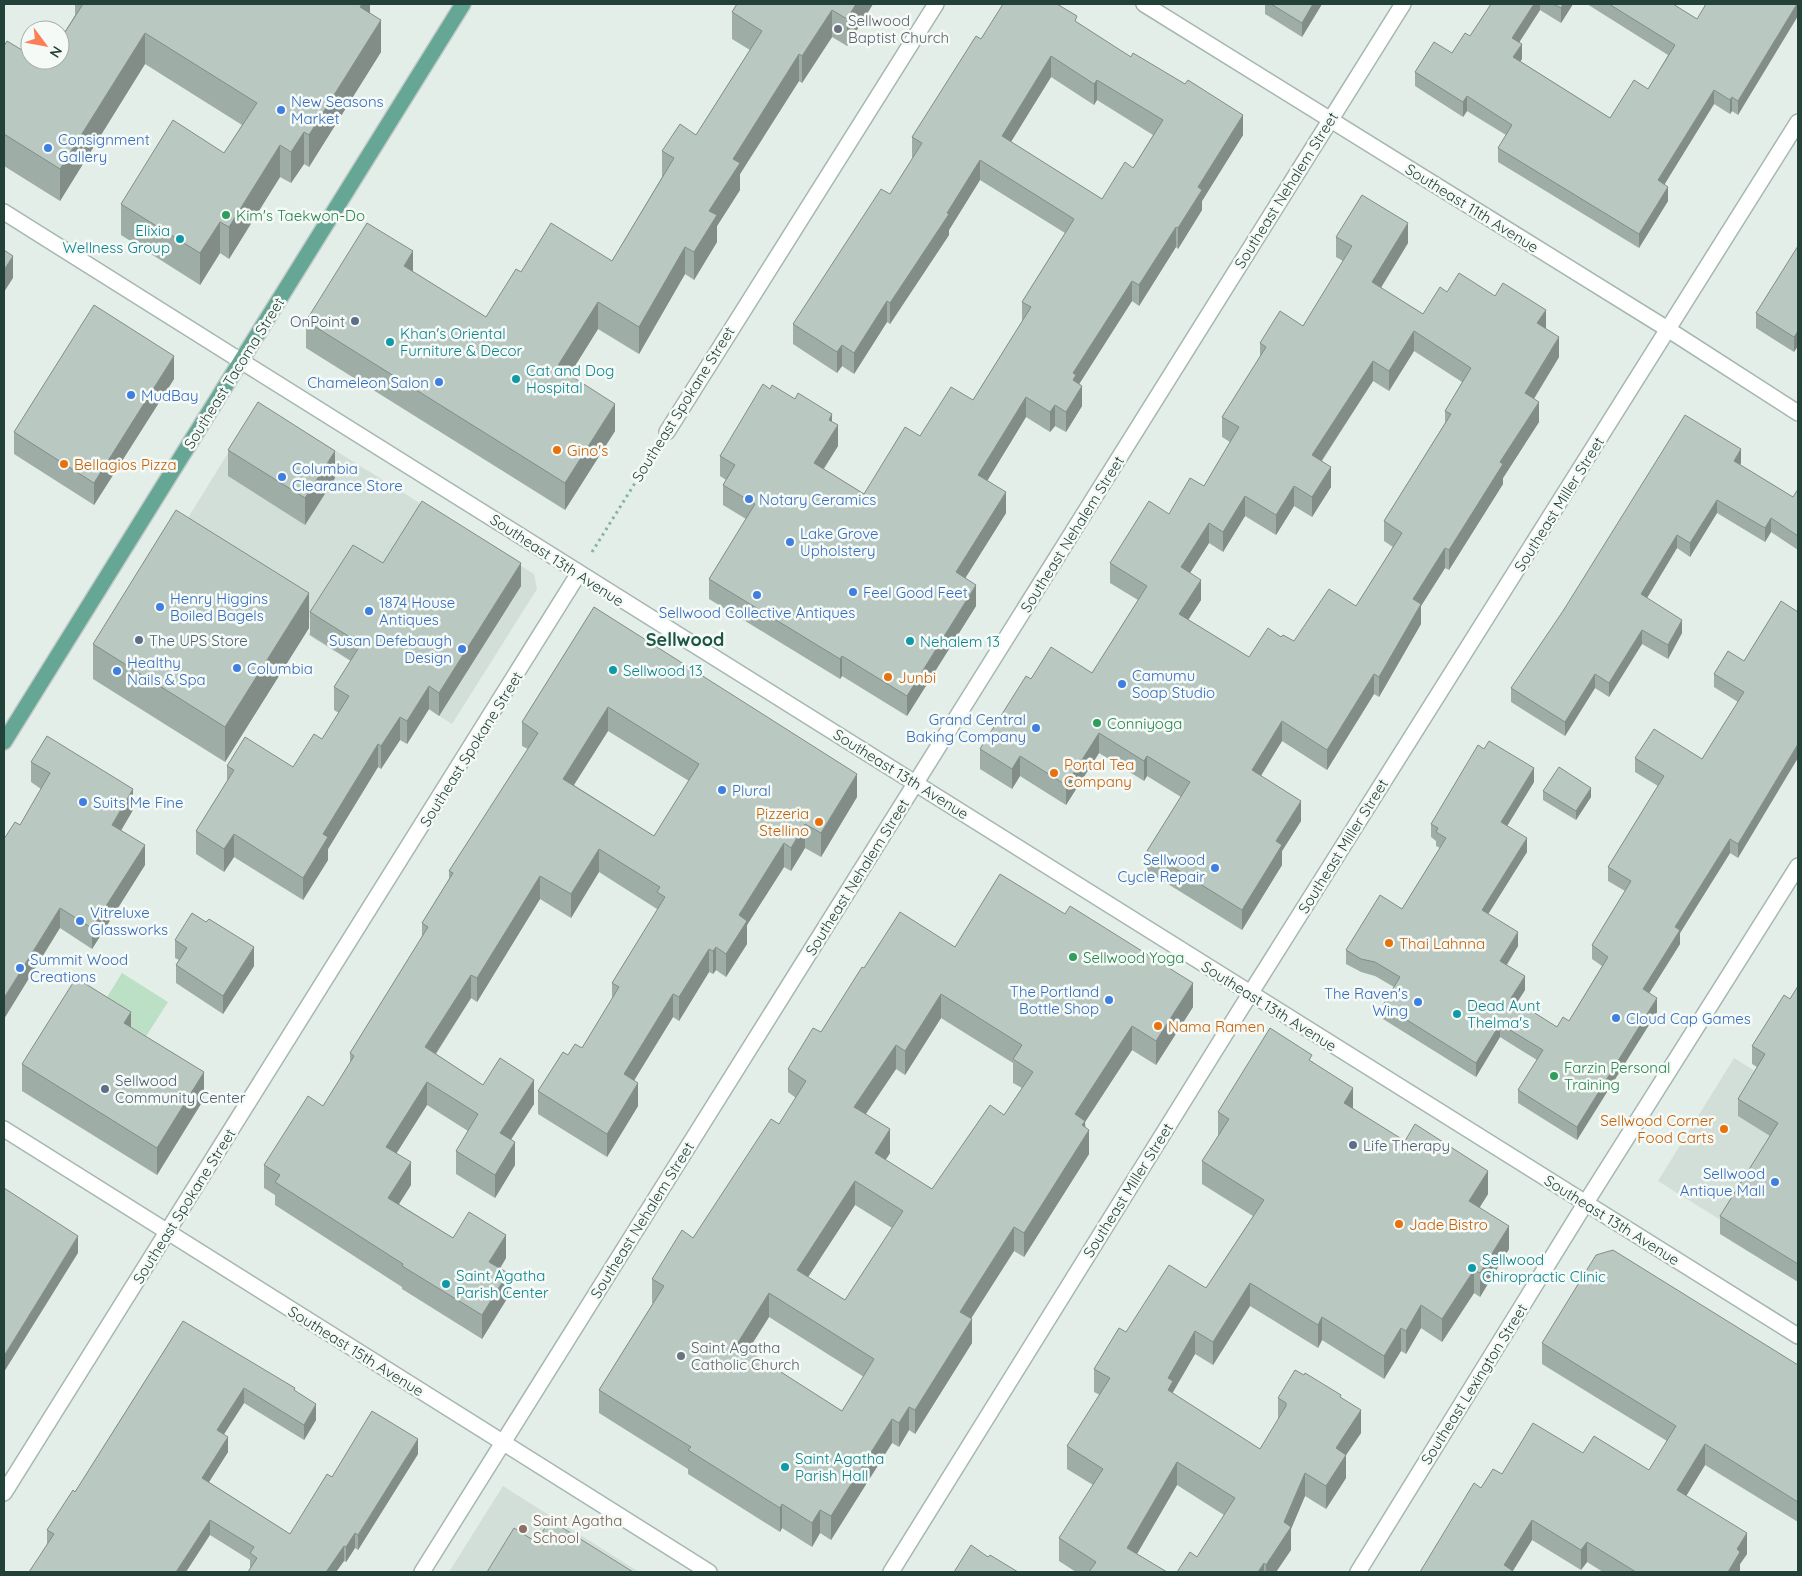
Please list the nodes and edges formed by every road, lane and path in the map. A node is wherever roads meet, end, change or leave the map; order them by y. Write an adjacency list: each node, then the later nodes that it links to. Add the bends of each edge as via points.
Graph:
1 (464, 4): 9 (main road, Southeast Tacoma Street)
2 (936, 4): 11 (street, Southeast Spokane Street)
3 (1144, 4): 5 (street, Southeast 11th Avenue)
4 (1403, 4): 5 (street, Southeast Nehalem Street)
5 (1330, 120): 8 (street, Southeast 11th Avenue); 14 (street, Southeast Nehalem Street)
6 (1798, 122): 8 (street, Southeast Miller Street)
7 (4, 212): 9 (street, Southeast 13th Avenue)
8 (1669, 330): 10 (street, Southeast 11th Avenue); 16 (street, Southeast Miller Street)
9 (241, 361): 12 (street, Southeast 13th Avenue); 13 (main road, Southeast Tacoma Street)
10 (1798, 413)
11 (667, 432): 12 (path, Southeast Spokane Street)
12 (579, 573): 14 (street, Southeast 13th Avenue); 19 (street, Southeast Spokane Street)
13 (4, 742)
14 (916, 784): 16 (street, Southeast 13th Avenue); 21 (street, Southeast Nehalem Street)
15 (1798, 866): 18 (street, Southeast Lexington Street)
16 (1250, 994): 18 (street, Southeast 13th Avenue); 25 (street, Southeast Miller Street)
17 (4, 1129): 19 (street, Southeast 15th Avenue)
18 (1585, 1204): 20 (street, Southeast 13th Avenue); 26 (street, Southeast Lexington Street)
19 (167, 1232): 21 (street, Southeast 15th Avenue); 22 (street, Southeast Spokane Street)
20 (1798, 1336)
21 (503, 1442): 23 (street, Southeast Nehalem Street); 24 (street, Southeast 15th Avenue)
22 (4, 1493)
23 (422, 1572)
24 (709, 1572)
25 (891, 1572)
26 (1358, 1572)

